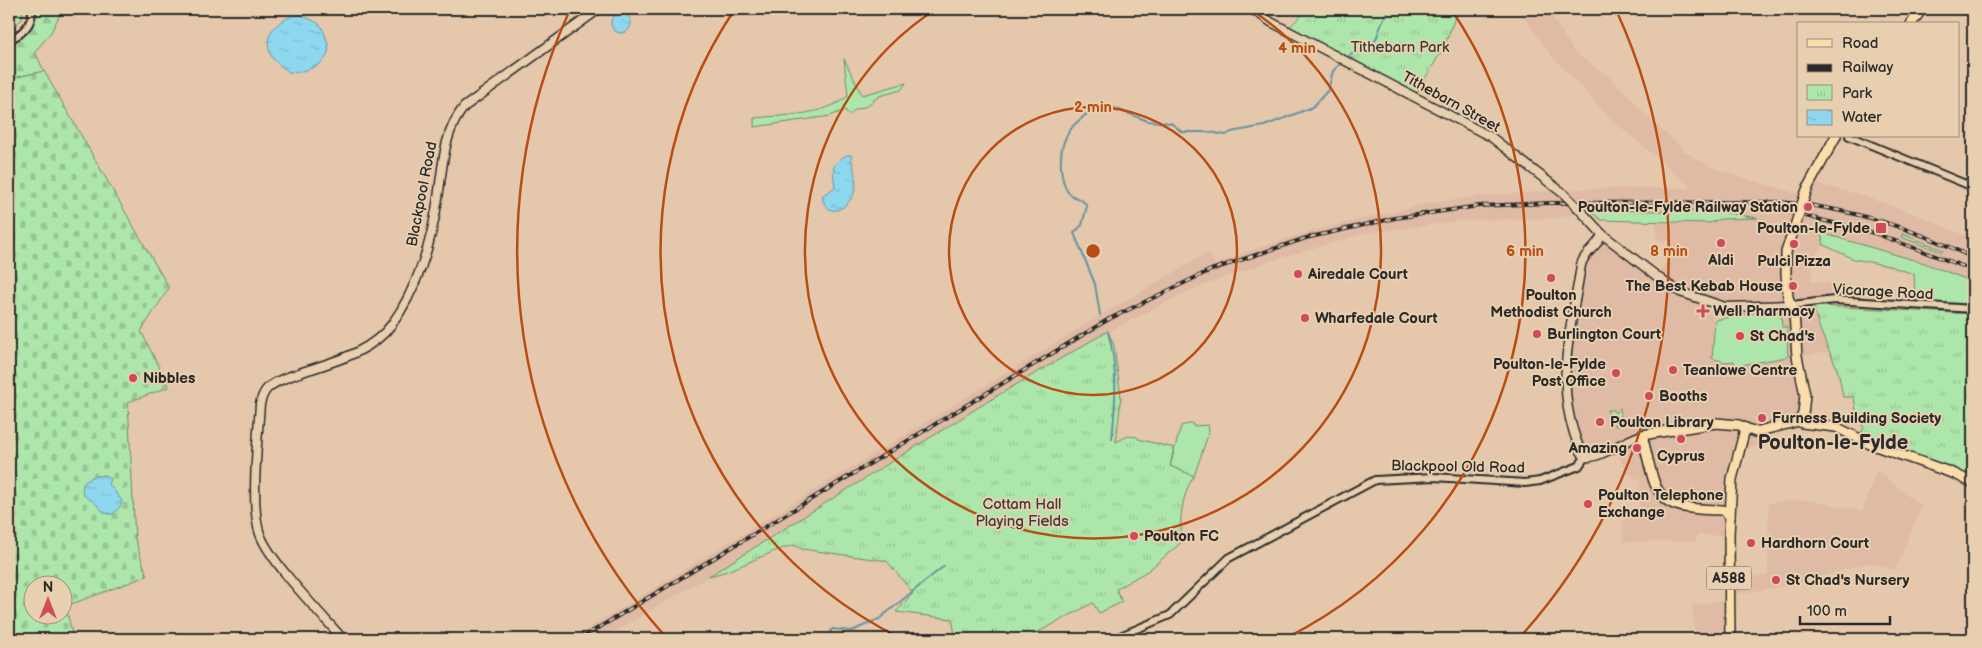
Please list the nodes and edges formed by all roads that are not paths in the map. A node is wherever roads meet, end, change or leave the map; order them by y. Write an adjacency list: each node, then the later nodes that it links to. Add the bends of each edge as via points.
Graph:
1 (32, 9): 6 (street, via 25,30)
2 (599, 9): 21 (main road, Blackpool Road, via 464,107 454,119 447,137 435,216 423,260 403,309 380,339 365,348 283,379 266,390 260,404 256,504 260,536 279,564)
3 (1922, 9): 5 (main road)
4 (1253, 10): 10 (main road, Tithebarn Street, bridge, via 1491,137 1564,194)
5 (1912, 22)
6 (9, 40)
7 (1835, 138): 13 (main road, bridge, via 1809,185 1786,260 1788,297)
8 (1854, 138): 9 (street)
9 (1973, 187)
10 (1602, 234): 11 (main road); 12 (main road, Tithebarn Street)
11 (1599, 242): 12 (main road); 18 (main road, via 1582,259 1565,376 1569,414 1580,450)
12 (1615, 242): 13 (main road, Tithebarn Street, via 1671,287 1714,305 1735,308)
13 (1792, 305): 14 (street, Vicarage Road, via 1834,300); 15 (main road, via 1805,395)
14 (1973, 309)
15 (1799, 421): 16 (main road, Blackpool Old Road, via 1758,431); 19 (main road, via 1836,427 1870,444)
16 (1745, 429): 17 (main road, Blackpool Old Road, via 1739,425 1711,424); 20 (main road, via 1733,471 1731,504)
17 (1642, 434): 18 (main road, Blackpool Old Road, via 1597,457); 20 (main road, via 1653,483 1664,499 1682,508)
18 (1586, 457): 22 (street, Blackpool Old Road, via 1579,466 1540,481 1524,483 1434,478 1376,480 1234,555 1170,615)
19 (1973, 483)
20 (1726, 513): 23 (main road, A588)
21 (343, 639)
22 (1112, 639)
23 (1730, 639)

